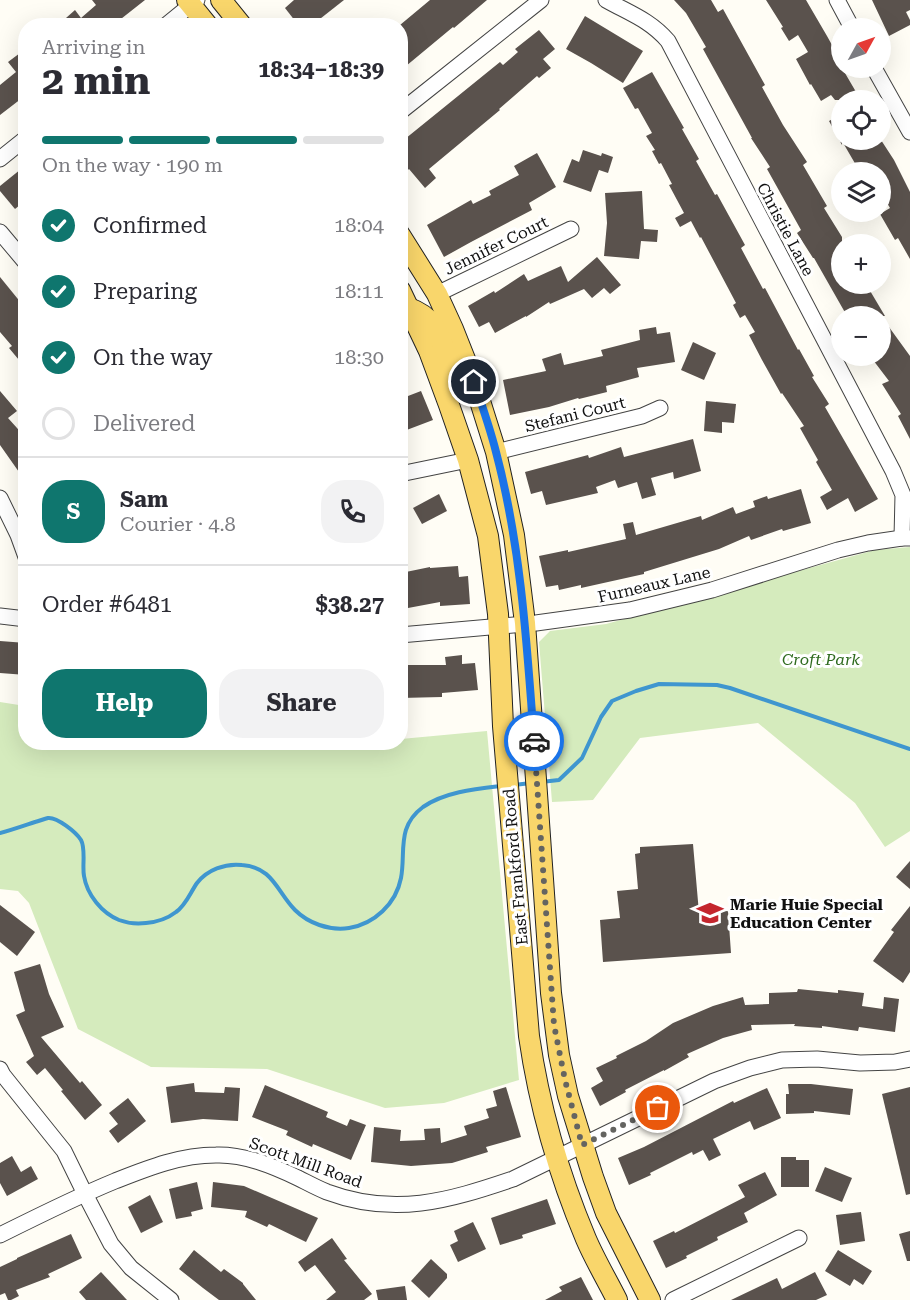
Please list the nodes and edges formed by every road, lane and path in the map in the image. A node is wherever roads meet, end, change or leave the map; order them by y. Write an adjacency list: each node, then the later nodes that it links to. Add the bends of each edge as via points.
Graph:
1 (221, 0): 8 (main road)
2 (541, 0): 11 (street)
3 (606, 0): 28 (street, Christie Lane, via 650,23 668,41 893,471 903,495)
4 (837, 0): 9 (street)
5 (192, 2): 6 (street); 7 (main road)
6 (174, 18)
7 (203, 18)
8 (236, 18)
9 (847, 18)
10 (880, 78): 12 (street)
11 (408, 106)
12 (910, 132)
13 (18, 144): 14 (street)
14 (0, 159)
15 (571, 229): 19 (street, Jennifer Court)
16 (0, 232): 18 (street)
17 (408, 248): 19 (main road, East Frankford Road)
18 (18, 253)
19 (437, 294): 21 (main road, East Frankford Road)
20 (409, 308): 21 (main road, via 430,321 456,370); 24 (main road, East Frankford Road)
21 (474, 382): 23 (main road, East Frankford Road)
22 (660, 408): 23 (street, Stefani Court, via 642,416)
23 (496, 452): 31 (main road, East Frankford Road, via 514,536)
24 (468, 460): 25 (street); 32 (main road, East Frankford Road, via 488,536)
25 (408, 472)
26 (0, 498): 27 (street)
27 (18, 535)
28 (906, 538): 31 (street, Furneaux Lane, via 838,550 712,590 630,610)
29 (0, 616): 30 (street)
30 (18, 618)
31 (525, 624): 32 (street, Furneaux Lane); 35 (main road, East Frankford Road)
32 (499, 626): 33 (street, Furneaux Lane); 34 (main road, East Frankford Road, via 504,742)
33 (408, 634)
34 (521, 933): 35 (main road, via 538,982); 39 (main road, East Frankford Road, via 532,1058)
35 (551, 993): 38 (main road, East Frankford Road, via 559,1055)
36 (910, 1059): 38 (street, Scott Mill Road, via 782,1060 750,1068 714,1081)
37 (0, 1069): 40 (street, via 64,1151)
38 (582, 1145): 39 (street, Scott Mill Road); 45 (main road, East Frankford Road, via 606,1213)
39 (556, 1157): 40 (street, Scott Mill Road, via 482,1190 410,1205 359,1201 326,1192 261,1163 218,1155 169,1161); 44 (main road, East Frankford Road, via 586,1240)
40 (85, 1194): 41 (street, Scott Mill Road); 43 (street, via 111,1244 131,1268)
41 (0, 1235)
42 (799, 1238): 46 (street)
43 (171, 1300)
44 (617, 1300)
45 (650, 1300)
46 (673, 1300)

